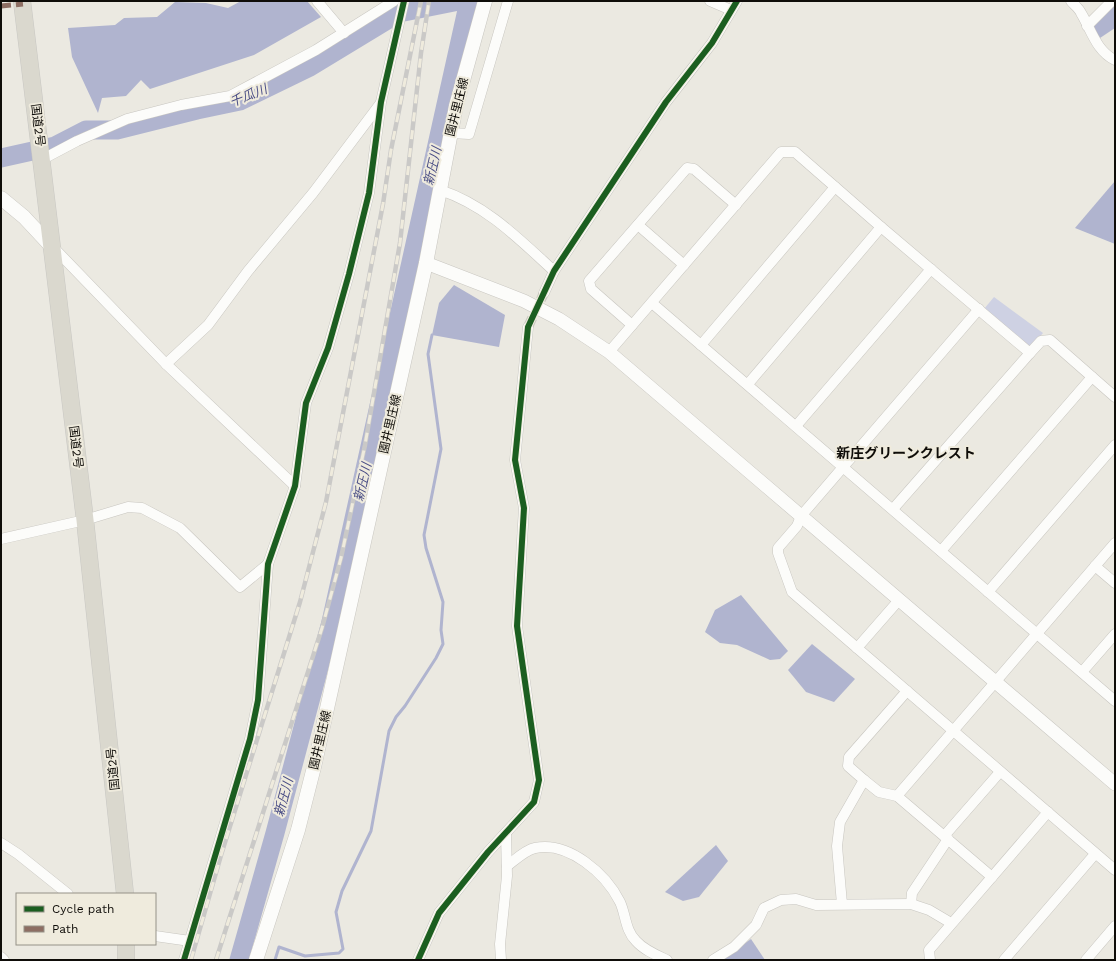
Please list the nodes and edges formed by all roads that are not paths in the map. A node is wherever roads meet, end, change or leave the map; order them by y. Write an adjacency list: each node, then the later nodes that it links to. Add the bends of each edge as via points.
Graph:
1 (22, 1): 17 (highway, 国道2号)
2 (317, 1): 13 (street)
3 (394, 1): 13 (street)
4 (404, 1): 15 (street)
5 (485, 1): 16 (main road, 園井里庄線)
6 (508, 1): 16 (street, via 469,134)
7 (710, 1): 11 (street)
8 (737, 1): 11 (street)
9 (1071, 1): 12 (street, via 1081,12)
10 (1112, 1): 12 (street)
11 (731, 10): 28 (street, via 712,43 666,102)
12 (1087, 26): 14 (street, via 1093,38 1110,58)
13 (344, 33): 17 (street, via 283,69 230,96 127,119)
14 (1115, 60)
15 (381, 102): 37 (street, via 313,193 248,271 208,325); 44 (street, via 368,193 328,348 306,403)
16 (451, 133): 19 (main road, 園井里庄線)
17 (43, 159): 24 (highway, 国道2号)
18 (835, 187): 21 (street, via 795,152 781,152); 23 (street); 34 (street)
19 (440, 190): 25 (main road, 園井里庄線); 28 (street, via 455,195 487,213)
20 (1, 198): 24 (main road, via 24,217)
21 (736, 205): 22 (street, via 694,170 687,168); 26 (street)
22 (638, 225): 26 (street); 32 (street, via 589,282 591,289)
23 (881, 227): 27 (street); 39 (street)
24 (51, 246): 37 (street); 47 (highway, 国道2号)
25 (426, 263): 35 (street, via 524,301 558,318); 89 (main road, 園井里庄線, via 314,767 298,830)
26 (684, 265): 30 (street)
27 (930, 268): 31 (street); 41 (street)
28 (554, 271): 29 (street)
29 (544, 293)
30 (652, 303): 32 (street); 34 (street)
31 (979, 309): 36 (street); 43 (street)
32 (632, 325): 35 (street)
33 (528, 327): 69 (street, via 515,460 524,508 517,626 539,780 534,802)
34 (701, 345): 39 (street)
35 (609, 352): 46 (street)
36 (1030, 353): 38 (street, via 1041,341 1050,340); 45 (street)
37 (166, 364): 44 (street)
38 (1092, 377): 40 (street); 50 (street)
39 (748, 384): 41 (street)
40 (1115, 396)
41 (796, 426): 43 (street)
42 (1115, 445): 54 (street)
43 (843, 467): 45 (street); 46 (street)
44 (294, 486): 51 (street)
45 (893, 509): 50 (street)
46 (801, 516): 55 (street); 58 (street, via 797,526 778,548 792,592)
47 (85, 520): 48 (street); 51 (street, via 128,507 142,508 180,528 240,587); 77 (highway, 国道2号)
48 (1, 539)
49 (1115, 543): 52 (street)
50 (942, 551): 54 (street)
51 (268, 564): 83 (street, via 255,715)
52 (1095, 566): 53 (street); 56 (street)
53 (1115, 583)
54 (988, 592): 56 (street)
55 (899, 600): 58 (street); 60 (street)
56 (1036, 634): 59 (street); 60 (street)
57 (1115, 634): 59 (street)
58 (857, 648): 61 (street)
59 (1082, 672): 62 (street)
60 (995, 683): 63 (street); 66 (street)
61 (907, 691): 63 (street); 65 (street, via 850,757 848,766)
62 (1115, 701)
63 (952, 730): 64 (street); 67 (street)
64 (1000, 772): 68 (street); 70 (street)
65 (864, 780): 67 (street, via 879,792); 78 (street, via 840,822 837,846)
66 (1115, 783)
67 (897, 796): 70 (street)
68 (1048, 812): 72 (street); 75 (street)
69 (506, 832): 73 (street); 90 (street, via 439,913)
70 (946, 837): 75 (street); 79 (street, via 912,893)
71 (1, 843): 76 (street)
72 (1095, 854): 74 (street); 95 (street)
73 (507, 866): 91 (street, via 500,944); 92 (street, via 535,848 555,848 570,853 594,869 609,885 620,903 626,925 635,941 651,953)
74 (1115, 870)
75 (992, 877): 80 (street)
76 (67, 893)
77 (125, 893)
78 (842, 904): 79 (street); 93 (street, via 816,905 796,899 781,900 764,908 756,925 734,947)
79 (911, 904): 80 (street, via 929,910)
80 (951, 923): 94 (street, via 929,950)
81 (1115, 926): 96 (street)
82 (156, 936): 83 (street)
83 (190, 941): 88 (street)
84 (126, 945): 87 (highway)
85 (1, 957): 86 (street)
86 (4, 960)
87 (126, 960)
88 (184, 960)
89 (256, 960)
90 (418, 960)
91 (501, 960)
92 (667, 960)
93 (713, 960)
94 (930, 960)
95 (1004, 960)
96 (1086, 960)

